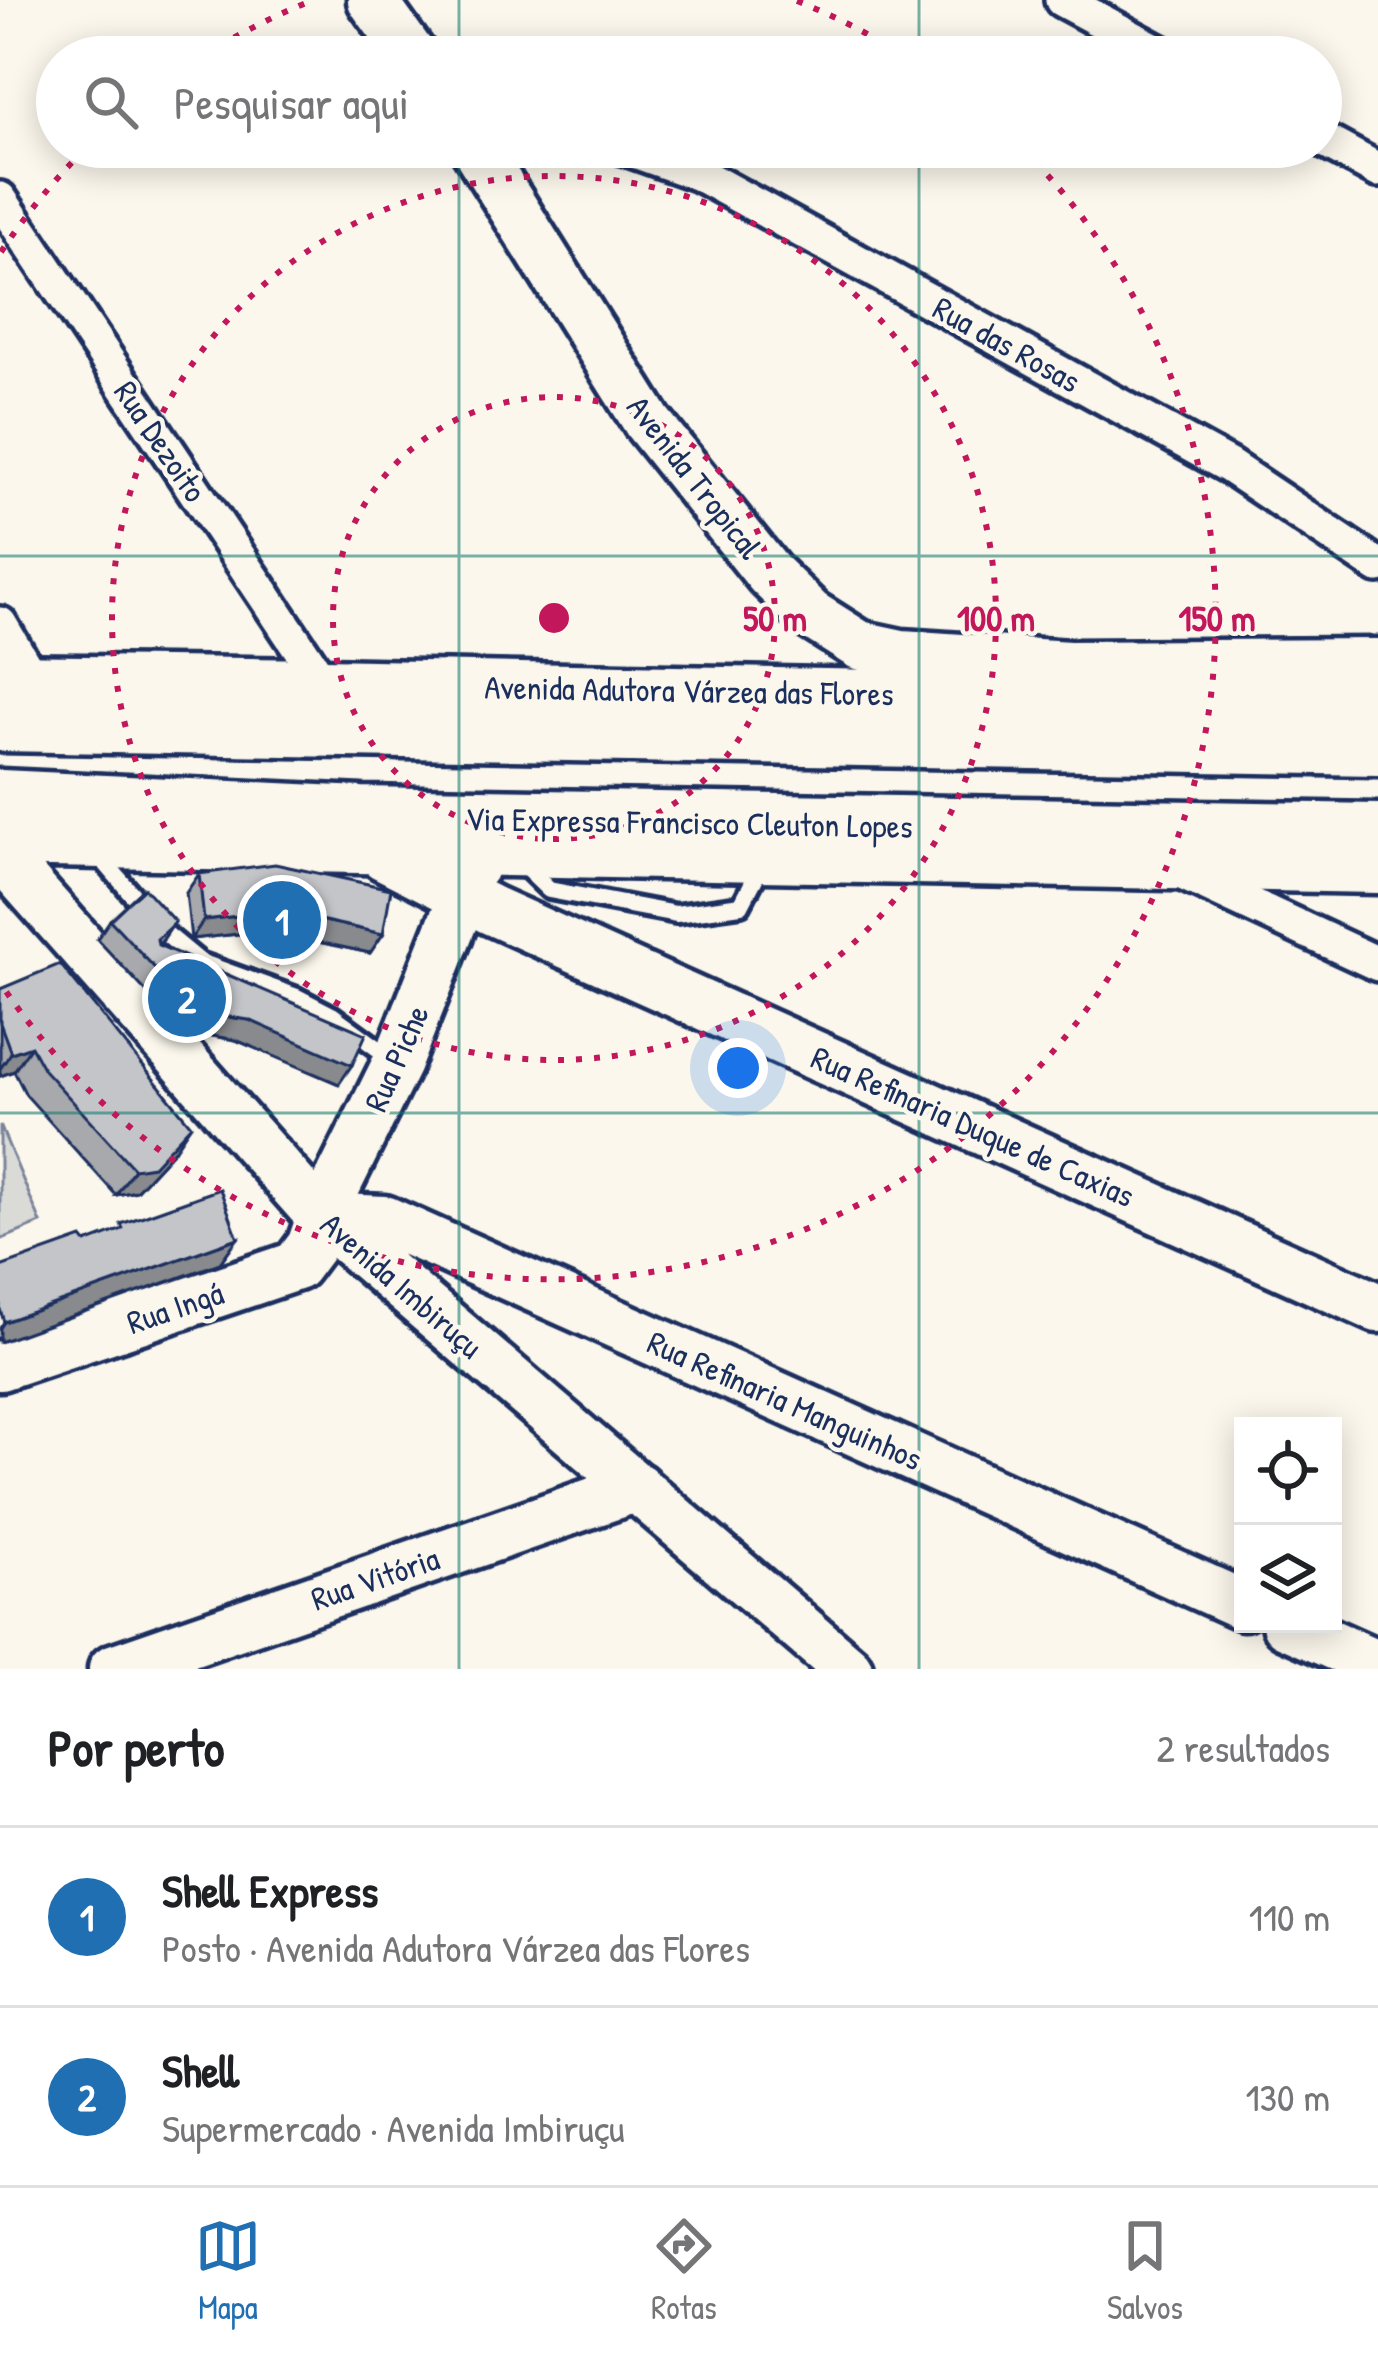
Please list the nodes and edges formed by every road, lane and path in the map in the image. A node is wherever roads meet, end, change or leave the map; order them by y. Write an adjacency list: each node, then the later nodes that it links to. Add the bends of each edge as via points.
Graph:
1 (373, 0): 3 (street)
2 (1062, 0): 4 (street)
3 (398, 36)
4 (1129, 36)
5 (1342, 150): 8 (street)
6 (488, 168): 12 (street, Avenida Tropical, via 648,423 769,574 810,614)
7 (682, 168): 10 (street, Rua das Rosas, via 1229,466)
8 (1378, 170)
9 (0, 199): 14 (street, Rua Dezoito)
10 (1378, 566)
11 (0, 624): 16 (street)
12 (860, 645): 13 (street, Avenida Tropical, via 1069,665); 15 (street)
13 (1378, 663)
14 (323, 682): 15 (street, Avenida Adutora Várzea das Flores); 16 (street, Avenida Adutora Várzea das Flores)
15 (838, 693): 17 (street, Avenida Adutora Várzea das Flores)
16 (8, 695): 18 (highway)
17 (1378, 704)
18 (1378, 745)
19 (0, 800): 20 (highway, Via Expressa Francisco Cleuton Lopes, via 361,817)
20 (1378, 834)
21 (0, 842): 22 (street)
22 (88, 844): 23 (street); 30 (lane, via 200,962 297,997)
23 (374, 850): 24 (street); 28 (street, Rua Refinaria Duque de Caxias)
24 (500, 853): 26 (street); 28 (street, Rua Piche, via 469,873)
25 (0, 854): 31 (street, Avenida Imbiruçu)
26 (1168, 866): 27 (street); 29 (street)
27 (1378, 869)
28 (463, 896): 30 (street, Rua Piche); 32 (street, Rua Refinaria Duque de Caxias)
29 (1378, 964)
30 (398, 1063): 31 (street, Rua Piche)
31 (321, 1216): 33 (street, Rua Ingá, via 296,1266); 34 (street, Avenida Imbiruçu); 35 (street, Rua Refinaria Manguinhos, via 385,1220)
32 (1378, 1308)
33 (0, 1366)
34 (638, 1487): 38 (street, Rua Vitória); 39 (street, Avenida Imbiruçu)
35 (1234, 1601)
36 (1306, 1633): 37 (street)
37 (1378, 1665)
38 (112, 1669)
39 (848, 1669)

